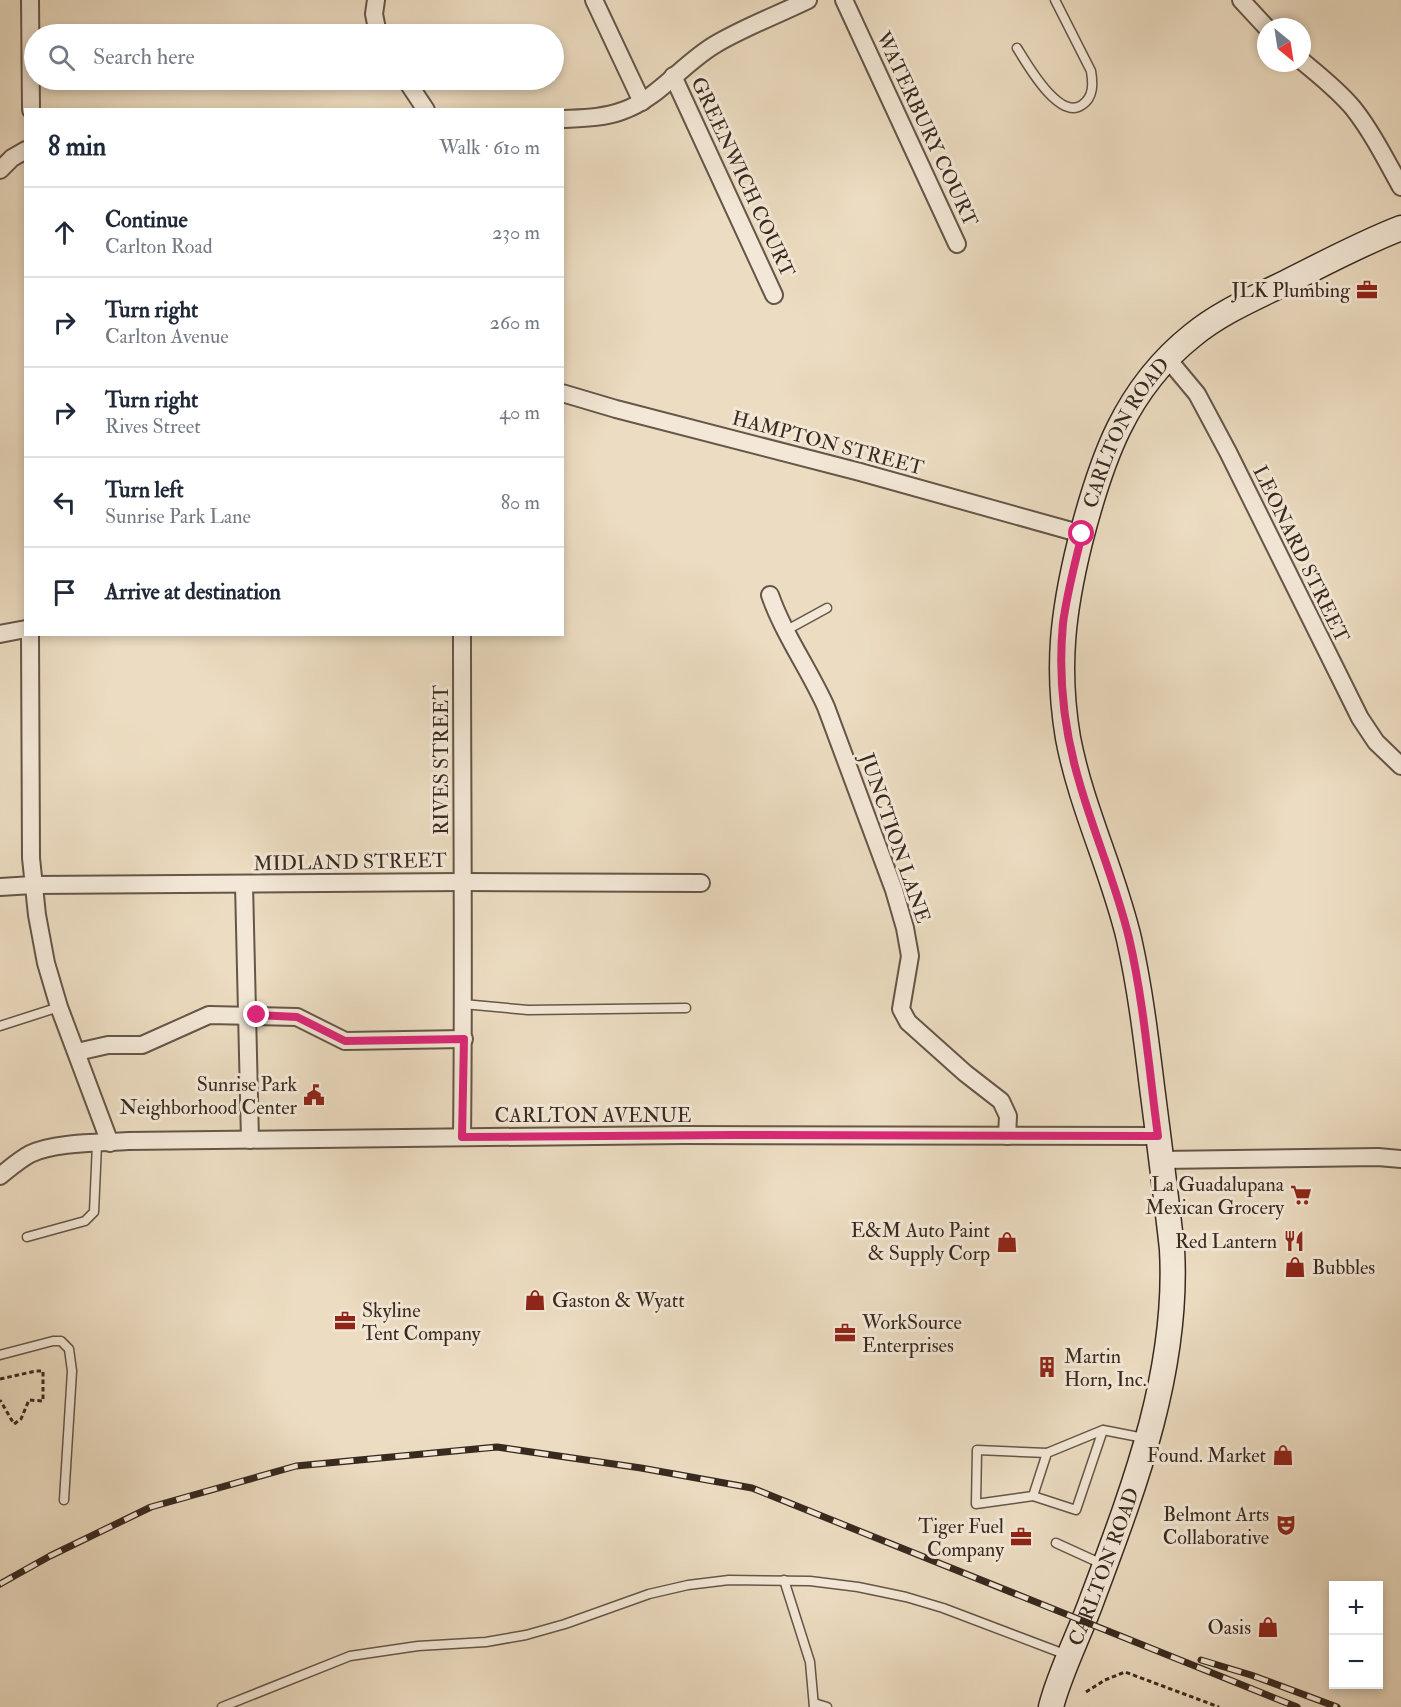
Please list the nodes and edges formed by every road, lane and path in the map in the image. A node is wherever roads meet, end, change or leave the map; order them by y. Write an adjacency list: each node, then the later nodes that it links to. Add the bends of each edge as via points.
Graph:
1 (30, 0): 9 (street)
2 (376, 0): 10 (street)
3 (594, 0): 16 (street)
4 (844, 0): 22 (street, WATERBURY COURT)
5 (1055, 0): 11 (lane, via 1091,71 1093,83 1086,103 1078,108 1064,106 1048,92)
6 (1240, 0): 8 (street)
7 (802, 1): 13 (street, via 715,44)
8 (1257, 18)
9 (30, 24)
10 (376, 24)
11 (1017, 48)
12 (1311, 68): 20 (street, via 1330,84 1370,132)
13 (673, 76): 16 (street); 23 (street, GREENWICH COURT)
14 (31, 90): 17 (street)
15 (413, 90): 18 (street)
16 (642, 102): 19 (street, via 602,117)
17 (31, 108)
18 (425, 108)
19 (564, 119)
20 (1401, 187)
21 (1401, 228): 24 (main road, CARLTON ROAD, via 1371,239 1227,312)
22 (957, 244)
23 (774, 296)
24 (1167, 358): 26 (main road, CARLTON ROAD, via 1126,411 1112,440); 34 (street, LEONARD STREET, via 1197,394 1360,718 1376,742)
25 (564, 394): 26 (street, HAMPTON STREET)
26 (1082, 534): 51 (main road, CARLTON ROAD, via 1063,623 1062,695 1079,782 1131,947)
27 (770, 595): 30 (street, JUNCTION LANE)
28 (827, 608): 30 (lane)
29 (24, 629): 31 (street)
30 (785, 631): 48 (street, JUNCTION LANE, via 826,707 894,890 910,956 901,1010 908,1022 1001,1101 1008,1116)
31 (0, 634)
32 (30, 636): 38 (street)
33 (462, 636): 35 (street, RIVES STREET)
34 (1401, 766)
35 (462, 882): 36 (street, MIDLAND STREET); 37 (street, MIDLAND STREET); 40 (street, RIVES STREET)
36 (701, 883)
37 (244, 884): 38 (street, MIDLAND STREET); 43 (street)
38 (33, 885): 39 (street, MIDLAND STREET); 41 (street, via 46,963)
39 (0, 887)
40 (463, 1004): 42 (lane, via 528,1010); 45 (street, RIVES STREET)
41 (59, 1007): 44 (lane); 46 (street)
42 (686, 1008)
43 (248, 1015): 45 (street, via 297,1017 345,1041); 46 (street, via 209,1015 142,1045 108,1045); 49 (street)
44 (0, 1026)
45 (464, 1039): 47 (street, RIVES STREET)
46 (77, 1052): 50 (street)
47 (462, 1137): 48 (street, CARLTON AVENUE); 49 (street, CARLTON AVENUE)
48 (1007, 1137): 51 (street, CARLTON AVENUE)
49 (250, 1140): 50 (street, CARLTON AVENUE)
50 (104, 1143): 53 (street, CARLTON AVENUE, via 51,1147 32,1153); 54 (lane, via 90,1218)
51 (1160, 1148): 52 (street, CARLTON AVENUE); 59 (main road, CARLTON ROAD, via 1174,1289 1165,1366)
52 (1401, 1159)
53 (0, 1176)
54 (27, 1237)
55 (0, 1355): 62 (lane, via 53,1341 61,1341 69,1350 72,1371)
56 (0, 1379): 57 (path, via 36,1371 43,1371 44,1376 42,1401 29,1400 21,1419 14,1424)
57 (0, 1400)
58 (1103, 1430): 59 (lane); 60 (lane); 61 (lane, via 1076,1510)
59 (1148, 1438): 64 (main road, CARLTON ROAD)
60 (1047, 1453): 61 (lane); 61 (lane, via 977,1450 976,1504)
61 (1034, 1496)
62 (63, 1500)
63 (1056, 1543): 64 (lane)
64 (1105, 1565): 66 (main road, CARLTON ROAD)
65 (784, 1580): 66 (lane, via 858,1587 906,1598); 68 (lane, via 810,1662); 70 (lane, via 688,1585 526,1635 350,1656)
66 (1071, 1656): 69 (main road, CARLTON ROAD)
67 (1086, 1692): 72 (path, via 1125,1672)
68 (814, 1705): 71 (lane)
69 (1056, 1706)
70 (222, 1707)
71 (827, 1707)
72 (1219, 1707)

